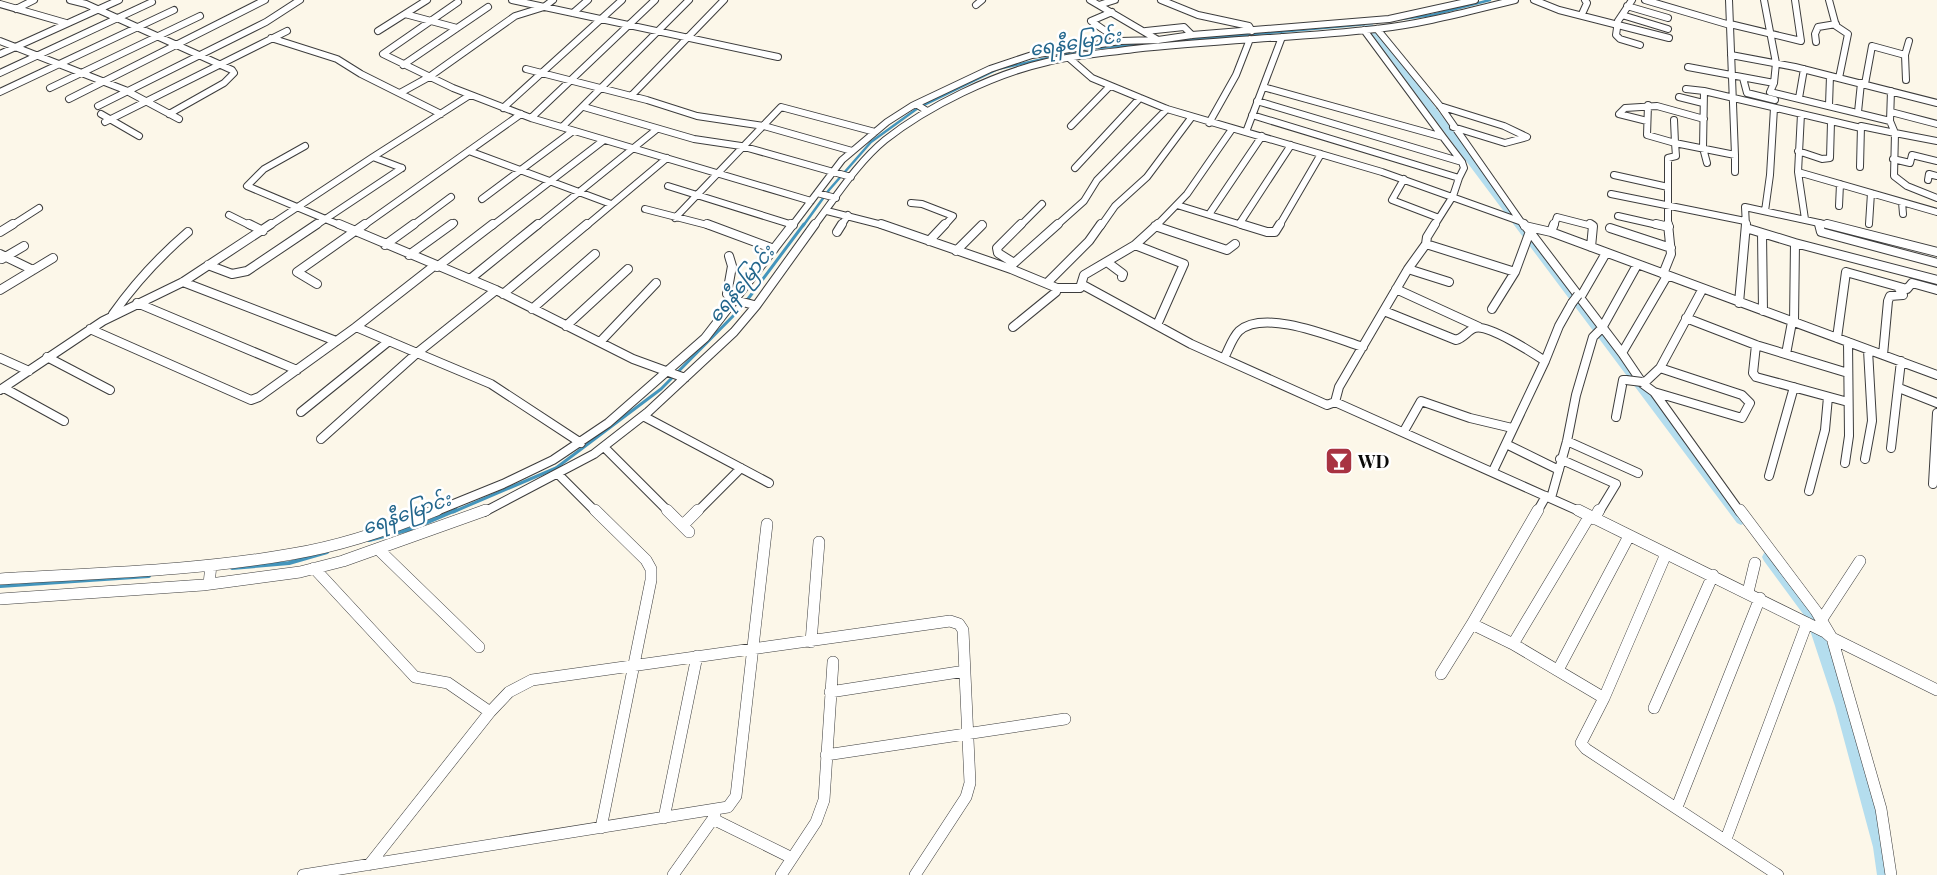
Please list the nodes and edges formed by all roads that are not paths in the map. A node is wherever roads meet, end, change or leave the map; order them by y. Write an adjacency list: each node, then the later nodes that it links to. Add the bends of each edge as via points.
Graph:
1 (34, 0): 35 (street)
2 (70, 0): 36 (street)
3 (118, 0): 36 (street)
4 (265, 0): 77 (street)
5 (300, 0): 80 (street, via 274,17)
6 (427, 0): 40 (street)
7 (512, 0): 34 (street)
8 (553, 0): 34 (street)
9 (588, 0): 39 (street)
10 (622, 0): 46 (street)
11 (655, 0): 52 (street)
12 (689, 0): 62 (street)
13 (724, 0): 68 (street)
14 (982, 0): 31 (street)
15 (1115, 0): 29 (street)
16 (1162, 0): 58 (street, via 1198,15 1249,26)
17 (1475, 0): 58 (street, via 1389,19)
18 (1515, 0): 55 (street, via 1438,19)
19 (1534, 0): 41 (street, via 1559,10)
20 (1585, 0): 41 (street, via 1587,3)
21 (1632, 0): 32 (street)
22 (1645, 0): 50 (street)
23 (1729, 0): 50 (street)
24 (1764, 0): 63 (street)
25 (1795, 0): 63 (street, via 1801,42)
26 (1829, 0): 51 (street)
27 (152, 2): 44 (street)
28 (458, 2): 47 (street)
29 (1094, 2): 38 (street)
30 (0, 4): 35 (street)
31 (976, 5)
32 (1628, 6): 42 (street); 45 (street)
33 (488, 7): 54 (street)
34 (544, 7): 39 (street); 100 (street, via 515,16)
35 (16, 9): 48 (street)
36 (96, 9): 44 (street); 48 (street)
37 (174, 10): 53 (street)
38 (1112, 12): 61 (street); 72 (street, via 1090,21)
39 (573, 13): 46 (street)
40 (405, 14): 47 (street); 60 (street)
41 (1582, 14): 49 (street)
42 (1622, 15): 49 (street); 56 (street)
43 (200, 16): 65 (street)
44 (116, 18): 53 (street); 83 (street)
45 (1668, 18)
46 (600, 20): 52 (street); 96 (street)
47 (430, 21): 54 (street); 89 (street, via 383,53)
48 (66, 23): 78 (street)
49 (1618, 24): 69 (street); 76 (street, via 1617,38)
50 (1730, 24): 63 (street); 81 (street)
51 (1836, 24): 74 (street, via 1818,27); 102 (street, via 1847,32 1848,38)
52 (629, 26): 62 (street); 104 (street)
53 (136, 28): 65 (street); 87 (street)
54 (457, 28): 89 (street)
55 (1377, 29): 59 (street); 134 (street)
56 (1668, 29)
57 (287, 30): 67 (street)
58 (1252, 30): 64 (street)
59 (1364, 30): 66 (street); 172 (street)
60 (378, 31)
61 (1146, 31): 64 (street, via 1185,27); 75 (street)
62 (658, 32): 68 (street); 111 (street)
63 (1770, 34): 86 (street)
64 (1192, 35): 75 (street)
65 (156, 36): 77 (street); 95 (street)
66 (1282, 37): 70 (street); 109 (street)
67 (271, 38): 88 (street); 117 (street, via 337,59)
68 (688, 38): 84 (street); 119 (street)
69 (1669, 38)
70 (1250, 40): 75 (street); 157 (street, via 1233,82)
71 (0, 41): 78 (street)
72 (1120, 41): 75 (street); 130 (street, via 1032,56 990,69)
73 (1909, 41): 82 (street)
74 (1816, 42)
75 (1160, 43): 85 (street)
76 (1640, 45)
77 (177, 46): 80 (street); 105 (street)
78 (14, 47): 79 (street); 83 (street)
79 (0, 54)
80 (198, 55): 88 (street); 116 (street)
81 (1731, 55): 86 (street); 97 (street)
82 (1906, 55): 103 (street); 107 (street, via 1871,46)
83 (36, 56): 87 (street); 94 (street)
84 (778, 57)
85 (1069, 58): 98 (street); 108 (street, via 1092,78)
86 (1775, 62): 92 (street); 106 (street)
87 (58, 64): 95 (street); 115 (street)
88 (218, 65): 126 (street); 143 (street, via 234,73 224,83)
89 (404, 65): 100 (street)
90 (1688, 67): 97 (street)
91 (526, 69): 96 (street)
92 (1804, 69): 99 (street); 123 (street)
93 (991, 70): 98 (street)
94 (0, 73)
95 (80, 73): 105 (street); 110 (street)
96 (543, 73): 104 (street); 136 (street)
97 (1732, 75): 101 (street); 120 (street)
98 (1001, 76): 138 (street)
99 (1830, 76): 102 (street); 132 (street)
100 (429, 77): 117 (street); 118 (street)
101 (1743, 78): 106 (street); 125 (street, via 1747,93)
102 (1839, 78): 107 (street)
103 (1906, 80)
104 (572, 81): 111 (street); 148 (street)
105 (103, 82): 116 (street); 124 (street)
106 (1774, 83): 123 (street, via 1770,92)
107 (1863, 84): 114 (street); 140 (street)
108 (1110, 86): 121 (street); 160 (street)
109 (1263, 87): 127 (street); 172 (street)
110 (50, 88)
111 (603, 88): 119 (street); 135 (street)
112 (1686, 89): 113 (street)
113 (1704, 91): 120 (street); 128 (street)
114 (1891, 91): 129 (street); 141 (street)
115 (0, 92)
116 (127, 92): 126 (street); 133 (street)
117 (400, 94): 144 (street)
118 (470, 95): 136 (street); 144 (street)
119 (631, 96): 159 (street, via 705,118)
120 (1732, 97): 137 (street); 185 (street)
121 (1140, 98): 139 (street); 193 (street)
122 (1679, 98): 128 (street)
123 (1799, 98): 132 (street)
124 (69, 100)
125 (1775, 100)
126 (146, 101): 143 (street); 152 (street)
127 (1257, 101): 147 (street); 190 (street)
128 (1704, 103): 151 (street)
129 (1937, 103)
130 (916, 104): 138 (street); 167 (street)
131 (1648, 105): 151 (street); 154 (street); 154 (street, via 1624,108 1619,114)
132 (1829, 105): 140 (street)
133 (98, 106)
134 (1440, 106): 161 (street); 161 (street, via 1504,126 1526,139 1505,143)
135 (584, 107): 162 (street); 164 (street)
136 (503, 108): 145 (street)
137 (1774, 108): 146 (street); 230 (street)
138 (927, 110): 201 (street, via 884,141)
139 (1166, 110): 149 (street); 282 (street, via 1097,180 1084,201)
140 (1858, 112): 156 (street)
141 (1891, 112): 156 (street); 158 (street)
142 (101, 114): 152 (street)
143 (169, 114): 150 (street)
144 (441, 114): 186 (street)
145 (521, 114): 148 (street); 182 (street)
146 (1801, 114): 155 (street); 181 (street)
147 (1252, 115): 168 (street); 202 (street)
148 (532, 118): 162 (street)
149 (1191, 118): 157 (street); 290 (street, via 1147,176 1115,206 1089,241)
150 (178, 119)
151 (1704, 119): 180 (street)
152 (108, 120): 170 (street)
153 (1674, 120): 175 (street)
154 (1647, 121): 175 (street, via 1647,135)
155 (1832, 122): 163 (street); 181 (street, via 1830,158 1822,159)
156 (1890, 122): 169 (street)
157 (1209, 123): 165 (street)
158 (1937, 124)
159 (764, 126): 167 (street, via 781,107); 178 (street); 183 (street)
160 (1071, 126)
161 (1453, 126): 251 (street)
162 (562, 127): 166 (street)
163 (1861, 128): 169 (street, via 1862,125); 192 (street)
164 (657, 129): 178 (street); 179 (street)
165 (1232, 129): 168 (street); 224 (street)
166 (573, 130): 173 (street); 194 (street)
167 (875, 132): 183 (street)
168 (1246, 132): 171 (street)
169 (1895, 132): 174 (street); 188 (street)
170 (140, 136)
171 (1262, 136): 176 (street); 232 (street)
172 (1443, 136): 190 (street)
173 (604, 140): 179 (street); 205 (street)
174 (1937, 141)
175 (1675, 143): 180 (street); 208 (street, via 1676,156 1668,158)
176 (1291, 145): 184 (street); 242 (street)
177 (306, 146): 228 (street, via 274,162 247,186)
178 (741, 146): 197 (street); 198 (street)
179 (633, 148): 187 (street); 209 (street)
180 (1703, 148): 185 (street); 191 (street)
181 (1798, 150): 196 (street)
182 (469, 151): 194 (street); 255 (street)
183 (852, 151): 198 (street)
184 (1321, 154): 203 (street); 242 (street, via 1276,231 1267,232)
185 (1735, 155): 195 (street)
186 (373, 157): 228 (street); 240 (street, via 402,168)
187 (667, 158): 197 (street); 221 (street)
188 (1893, 159): 189 (street, via 1910,163 1912,155); 216 (street, via 1897,180)
189 (1937, 161)
190 (1462, 162): 202 (street, via 1464,168)
191 (1707, 163)
192 (1860, 167)
193 (1075, 168)
194 (521, 170): 205 (street); 217 (street)
195 (1735, 172)
196 (1798, 172): 206 (street); 239 (street)
197 (716, 173): 213 (street); 218 (street)
198 (834, 174): 201 (street); 210 (street)
199 (1614, 175): 208 (street)
200 (1937, 176): 204 (street, via 1929,174)
201 (850, 177): 222 (street)
202 (1459, 178): 214 (street)
203 (1404, 179): 214 (street); 238 (street, via 1392,200)
204 (1928, 180)
205 (548, 182): 209 (street); 281 (street)
206 (1840, 184): 211 (street); 226 (street)
207 (668, 186): 213 (street)
208 (1668, 187): 225 (street)
209 (577, 193): 221 (street); 289 (street)
210 (818, 193): 218 (street); 222 (street)
211 (1871, 193): 219 (street); 245 (street)
212 (1611, 194): 225 (street)
213 (696, 195): 237 (street); 246 (street)
214 (1452, 196): 238 (street); 251 (street, via 1495,212)
215 (451, 197): 263 (street)
216 (1937, 198)
217 (482, 200)
218 (811, 201): 246 (street)
219 (1902, 202): 231 (street); 233 (street)
220 (910, 203): 259 (street, via 922,204 952,216)
221 (611, 204): 303 (street)
222 (831, 204): 235 (street); 346 (street, via 734,332)
223 (1042, 204): 282 (street, via 997,248 998,253)
224 (1177, 205): 232 (street); 248 (street)
225 (1668, 206): 244 (street); 249 (street)
226 (1839, 206)
227 (40, 208): 253 (street)
228 (298, 208): 240 (street); 252 (street)
229 (645, 209): 237 (street)
230 (1765, 211): 239 (street); 244 (street, via 1745,207)
231 (1937, 212)
232 (1210, 213): 242 (street)
233 (1903, 214)
234 (229, 215): 252 (street)
235 (848, 215): 256 (street); 259 (street)
236 (1618, 216): 249 (street)
237 (675, 218): 267 (street, via 704,223)
238 (1439, 218): 262 (street)
239 (1805, 219): 243 (street)
240 (325, 220): 255 (street); 279 (street, via 246,272 232,274)
241 (454, 222): 273 (street)
242 (1240, 223)
243 (1819, 223): 270 (street); 278 (street, via 1822,232)
244 (1746, 224): 258 (street); 307 (street)
245 (1869, 224)
246 (792, 225): 267 (street)
247 (982, 225): 269 (street)
248 (1155, 226): 261 (street, via 1227,250); 264 (street)
249 (1670, 227): 268 (street)
250 (1610, 228): 268 (street)
251 (1525, 230): 257 (street); 286 (street); 304 (street)
252 (263, 231): 279 (street)
253 (0, 232)
254 (188, 232): 313 (street, via 156,260 153,268)
255 (354, 232): 263 (street); 296 (street, via 297,272)
256 (837, 232)
257 (1551, 232): 266 (street); 266 (street, via 1557,217 1589,224 1593,226)
258 (1762, 233): 260 (street); 312 (street)
259 (931, 239): 269 (street)
260 (1795, 243): 291 (street); 316 (street)
261 (1235, 244)
262 (1426, 244): 284 (street); 286 (street)
263 (385, 245): 273 (street)
264 (1136, 245): 277 (street); 315 (street, via 1184,264)
265 (24, 246): 275 (street)
266 (1591, 247): 271 (street)
267 (774, 248): 305 (street)
268 (1670, 248): 287 (street)
269 (957, 249): 282 (street)
270 (1937, 252)
271 (1606, 253): 280 (street); 304 (street)
272 (595, 254): 309 (street)
273 (409, 256): 281 (street)
274 (729, 256): 305 (street, via 732,266 727,294)
275 (2, 257): 285 (street)
276 (53, 258): 285 (street)
277 (1107, 262): 288 (street, via 1124,274); 293 (street)
278 (1937, 263)
279 (208, 265): 292 (street)
280 (1637, 265): 287 (street); 321 (street)
281 (435, 266): 289 (street); 320 (street)
282 (1013, 266): 290 (street)
283 (628, 269): 317 (street)
284 (1408, 269): 294 (street); 299 (street)
285 (33, 270): 300 (street)
286 (1515, 272): 310 (street)
287 (1665, 275): 301 (street); 332 (street)
288 (1122, 277)
289 (470, 279): 303 (street)
290 (1049, 280): 298 (street)
291 (1937, 280)
292 (183, 282): 306 (street); 324 (street)
293 (1081, 282): 298 (street); 315 (street)
294 (1449, 282)
295 (656, 283): 326 (street)
296 (317, 284)
297 (1898, 287): 302 (street, via 1909,290 1912,283); 323 (street, via 1846,272); 334 (street, via 1903,295 1890,296 1888,301)
298 (1056, 288): 318 (street, via 1056,292)
299 (1396, 289): 311 (street); 319 (street)
300 (0, 290)
301 (1702, 290): 307 (street); 314 (street)
302 (1937, 290)
303 (500, 292): 309 (street); 331 (street)
304 (1577, 299): 321 (street); 338 (street, via 1558,326)
305 (736, 300): 308 (street); 343 (street, via 705,338)
306 (137, 303): 313 (street); 342 (street)
307 (1740, 303): 312 (street)
308 (754, 305)
309 (532, 309): 317 (street)
310 (1492, 309)
311 (1384, 311): 319 (street, via 1456,340); 329 (street)
312 (1763, 311): 316 (street)
313 (111, 316): 322 (street)
314 (1686, 318): 328 (street); 340 (street)
315 (1159, 322): 336 (street)
316 (1793, 323): 323 (street); 333 (street)
317 (566, 326): 326 (street)
318 (1013, 326)
319 (1479, 326): 338 (street, via 1512,340)
320 (356, 327): 324 (street); 325 (street)
321 (1602, 328): 332 (street); 366 (street, via 1593,337)
322 (90, 329): 335 (street); 342 (street, via 251,400)
323 (1837, 338): 327 (street)
324 (336, 341): 342 (street)
325 (389, 341): 331 (street); 358 (street)
326 (600, 342): 343 (street)
327 (1848, 342): 330 (street); 344 (street)
328 (1756, 345): 333 (street); 349 (street, via 1754,376)
329 (1363, 348): 336 (street, via 1285,324 1260,323 1243,328 1236,334); 357 (street)
330 (1868, 350): 334 (street); 372 (street, via 1872,421)
331 (417, 353): 365 (street); 367 (street, via 491,384)
332 (1622, 353): 348 (street)
333 (1786, 354): 344 (street)
334 (1883, 355): 339 (street)
335 (47, 357): 341 (street); 352 (street)
336 (1224, 357): 357 (street)
337 (0, 358): 341 (street)
338 (1545, 361): 363 (street)
339 (1901, 361): 345 (street); 350 (street)
340 (1660, 368): 348 (street); 353 (street, via 1742,395 1750,403 1742,418)
341 (29, 370): 351 (street)
342 (297, 370)
343 (668, 372): 346 (street); 367 (street)
344 (1848, 373): 355 (street)
345 (1937, 375)
346 (683, 378): 360 (street)
347 (1626, 380): 348 (street, bridge); 361 (street, via 1623,380)
348 (1642, 383): 353 (street)
349 (1794, 388): 354 (street); 379 (street)
350 (1899, 388): 356 (street); 370 (street)
351 (2, 389): 362 (street)
352 (110, 390)
353 (1654, 392): 400 (street)
354 (1828, 397): 355 (street); 382 (street, via 1824,438)
355 (1848, 402): 373 (street, via 1849,436)
356 (1937, 403)
357 (1332, 404): 364 (street)
358 (301, 412)
359 (1937, 412): 381 (street)
360 (643, 416): 369 (street); 374 (street)
361 (1616, 417)
362 (64, 421)
363 (1512, 428): 364 (street, via 1421,401); 368 (street)
364 (1404, 431): 375 (street)
365 (321, 439)
366 (1567, 441): 371 (street); 377 (street)
367 (581, 443): 392 (street, via 503,484 361,537 294,554)
368 (1506, 444): 375 (street); 376 (street)
369 (604, 447): 374 (street, via 686,529); 378 (street)
370 (1891, 448)
371 (1560, 459): 376 (street); 384 (street, via 1616,484)
372 (1865, 459)
373 (1845, 463)
374 (741, 468): 380 (street)
375 (1493, 470): 383 (street)
376 (1559, 470): 383 (street)
377 (1638, 473)
378 (558, 474): 388 (street, via 482,513); 410 (street, via 646,560 651,569)
379 (1769, 476)
380 (769, 483)
381 (1933, 484)
382 (1808, 491)
383 (1549, 497): 384 (street); 401 (street)
384 (1592, 518): 386 (street); 405 (street)
385 (766, 524): 407 (street)
386 (1629, 536): 389 (street); 412 (street)
387 (819, 542): 404 (street)
388 (378, 549): 393 (street); 406 (street)
389 (1666, 554): 394 (street); 416 (street)
390 (1860, 561): 400 (street)
391 (1756, 563): 397 (street)
392 (211, 566): 395 (street); 396 (street)
393 (314, 568): 396 (street, via 258,579); 418 (street, via 415,677 448,683)
394 (1714, 575): 397 (street); 417 (street)
395 (0, 579)
396 (209, 583): 399 (street)
397 (1748, 592): 398 (street)
398 (1760, 598): 402 (street); 422 (street)
399 (0, 599)
400 (1822, 619): 403 (street)
401 (1472, 624): 405 (street); 413 (street)
402 (1809, 624): 403 (street); 426 (street)
403 (1828, 635): 414 (street); 434 (street, via 1881,809)
404 (811, 642): 407 (street); 411 (street, via 950,621 959,624 963,630)
405 (1513, 644): 412 (street)
406 (479, 647)
407 (752, 648): 408 (street); 423 (street, via 736,796)
408 (697, 656): 410 (street); 424 (street)
409 (833, 662): 415 (street)
410 (632, 665): 418 (street, via 532,680 509,692); 425 (street)
411 (965, 670): 415 (street); 420 (street)
412 (1558, 670): 416 (street)
413 (1441, 674)
414 (1937, 690)
415 (830, 692): 421 (street)
416 (1604, 698): 422 (street, via 1581,743)
417 (1654, 708)
418 (490, 712): 428 (street)
419 (1065, 719): 420 (street)
420 (968, 734): 421 (street); 432 (street, via 970,783 966,797)
421 (826, 755): 427 (street, via 821,811)
422 (1677, 807): 426 (street)
423 (717, 814): 424 (street); 427 (street); 429 (street)
424 (664, 818): 425 (street)
425 (602, 828): 428 (street)
426 (1726, 839): 433 (street)
427 (792, 858): 431 (street)
428 (369, 865): 430 (street)
429 (676, 874)
430 (303, 875)
431 (781, 875)
432 (915, 875)
433 (1778, 875)
434 (1891, 875)

